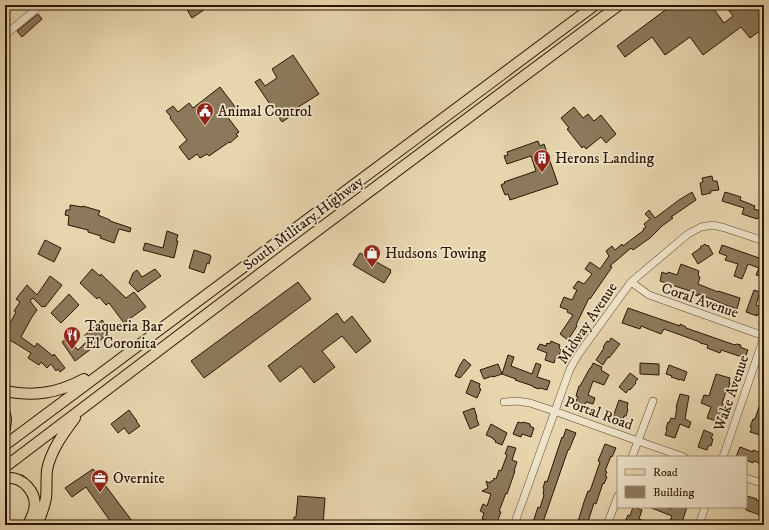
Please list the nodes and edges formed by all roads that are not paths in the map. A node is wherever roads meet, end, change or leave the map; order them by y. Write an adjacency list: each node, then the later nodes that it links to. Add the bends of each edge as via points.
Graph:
1 (41, 5): 4 (street)
2 (595, 5): 8 (main road, South Military Highway)
3 (619, 5): 12 (main road, South Military Highway)
4 (5, 35)
5 (764, 241): 6 (street, Midway Avenue, via 713,225 701,227 688,234)
6 (631, 282): 7 (street, Coral Avenue, via 649,295); 13 (street, Midway Avenue, via 570,368)
7 (764, 336): 20 (street, Wake Avenue)
8 (124, 355): 9 (main road, via 71,386 53,392 19,394); 17 (main road, South Military Highway)
9 (5, 391)
10 (653, 401): 16 (street)
11 (504, 402): 13 (street, Portal Road, via 530,403)
12 (82, 409): 21 (main road, South Military Highway); 28 (main road, via 57,443 51,456 47,470 46,499)
13 (554, 411): 16 (street, Portal Road); 29 (street, Midway Avenue)
14 (5, 414): 15 (main road)
15 (5, 428)
16 (638, 441): 18 (street); 19 (street, Portal Road)
17 (5, 444)
18 (632, 456)
19 (681, 456)
20 (723, 456)
21 (5, 467)
22 (5, 478): 27 (main road, via 19,480 32,493 34,511)
23 (747, 478): 24 (street)
24 (764, 484)
25 (617, 499): 30 (street)
26 (705, 508): 31 (street)
27 (28, 525)
28 (37, 525)
29 (514, 525)
30 (607, 525)
31 (699, 525)

